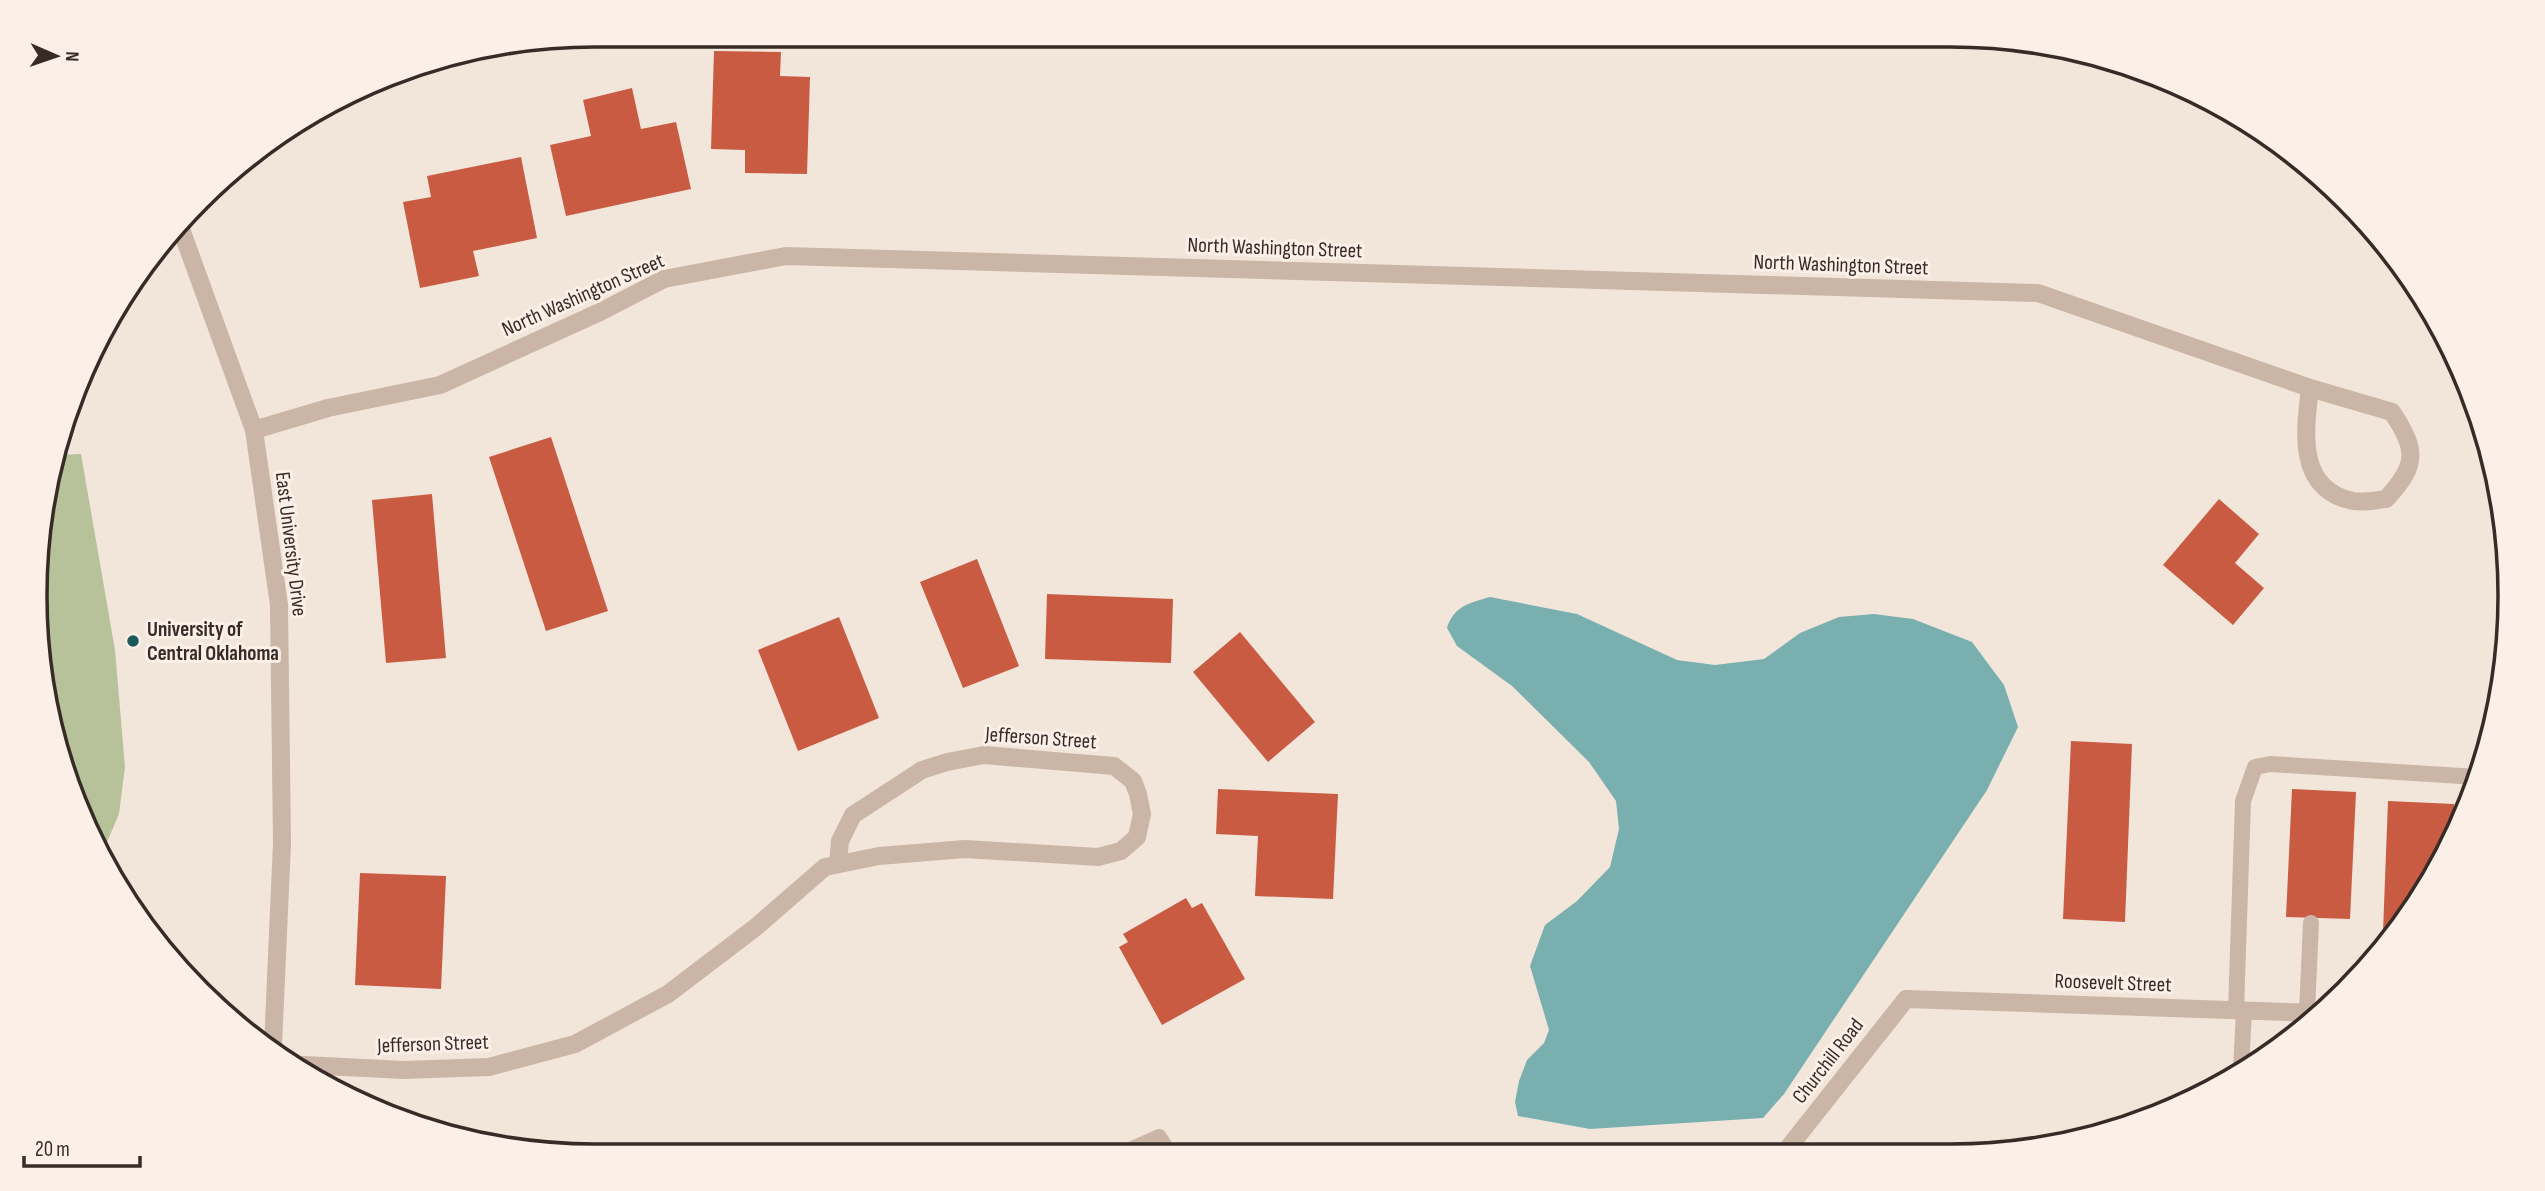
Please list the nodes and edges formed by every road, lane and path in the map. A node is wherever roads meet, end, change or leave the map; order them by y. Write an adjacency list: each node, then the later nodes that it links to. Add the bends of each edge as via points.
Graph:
1 (182, 236): 3 (street, East University Drive)
2 (2310, 388): 2 (street, North Washington Street, via 2304,438 2306,457 2315,474 2326,488 2355,502 2386,499 2406,477 2412,460 2408,437 2392,412); 3 (street, North Washington Street, via 2038,293 786,256 664,279 440,385 328,408)
3 (254, 430): 11 (street, East University Drive, via 279,605 282,844)
4 (2467, 776): 9 (lane, via 2270,764 2255,767 2243,801)
5 (838, 864): 5 (street, Jefferson Street, via 965,849 1098,857 1121,851 1137,837 1142,814 1133,781 1114,766 984,755 922,770 853,815 840,841); 13 (street, Jefferson Street, via 825,867 757,926 667,993 575,1044 489,1067 404,1070)
6 (2311, 923): 8 (lane)
7 (1906, 999): 9 (street, Roosevelt Street); 16 (street, Churchill Road)
8 (2313, 1006)
9 (2240, 1011): 10 (street, Roosevelt Street); 12 (lane)
10 (2305, 1013)
11 (273, 1038)
12 (2241, 1059)
13 (314, 1065)
14 (1143, 1144): 15 (lane, via 1159,1137)
15 (1164, 1144)
16 (1791, 1144)

